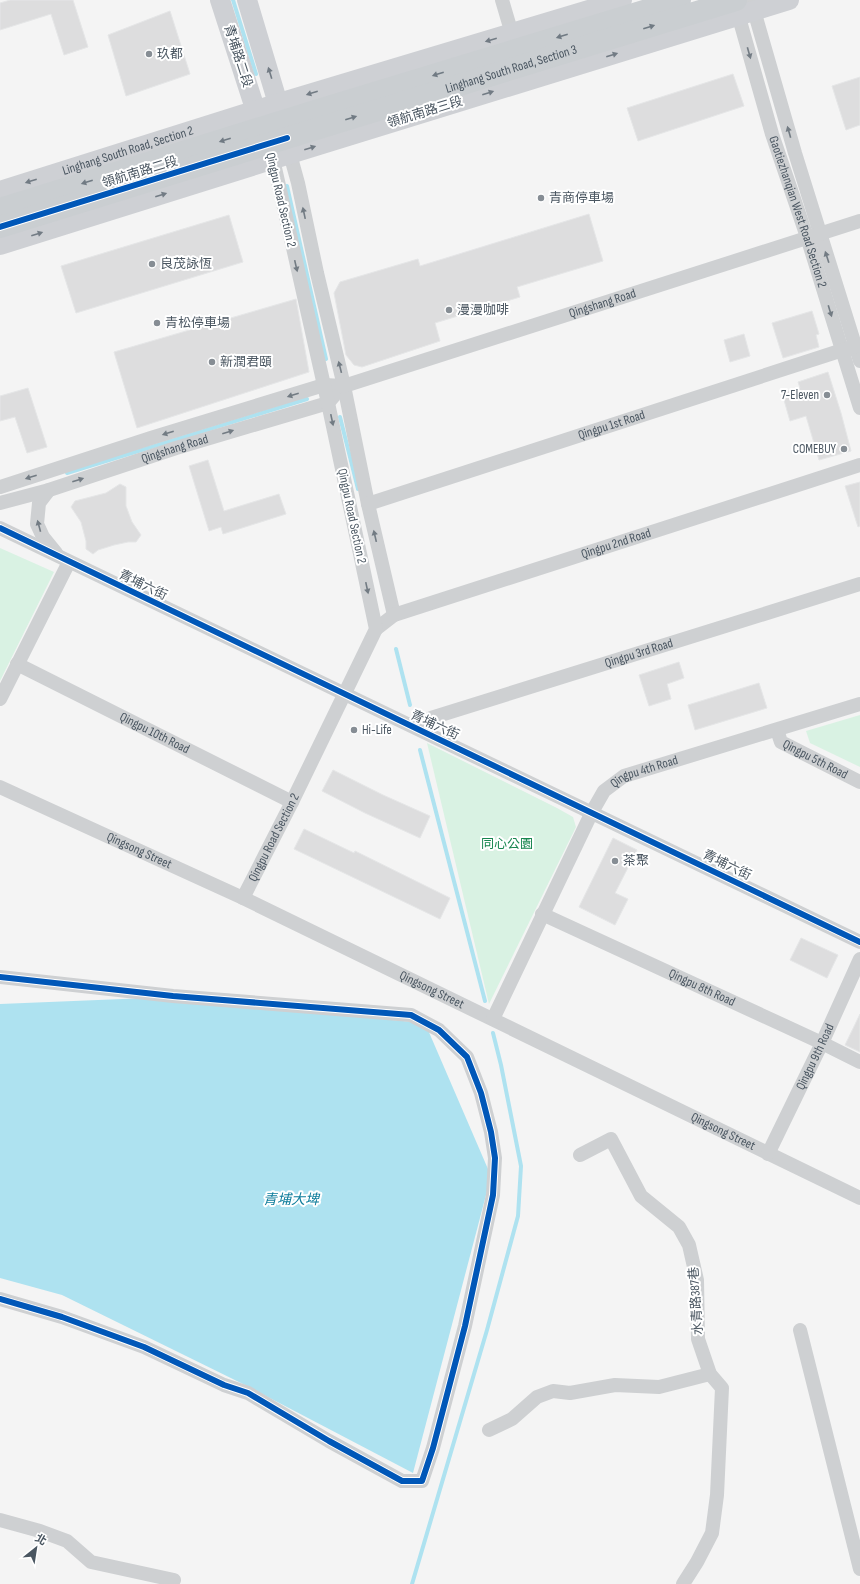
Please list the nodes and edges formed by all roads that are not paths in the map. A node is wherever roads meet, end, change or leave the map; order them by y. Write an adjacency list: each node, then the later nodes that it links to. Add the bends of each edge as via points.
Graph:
1 (220, 0): 9 (street, 青埔路二段)
2 (247, 0): 9 (street, Qingpu Road Section 2, one-way to 2)
3 (502, 0): 8 (street)
4 (622, 0): 8 (street)
5 (680, 0): 9 (main road, Linghang South Road, Section 3, one-way to 9)
6 (789, 0): 7 (street, Linghang South Road, Section 3)
7 (741, 5): 9 (main road, Linghang South Road, Section 3, one-way to 7); 14 (street, Gaotiezhanqian West Road Section 2, via 772,134)
8 (512, 34): 9 (street, one-way to 9)
9 (274, 132): 10 (street, Linghang South Road, Section 2, one-way to 10); 11 (main road, 領航南路二段, one-way to 11); 13 (main road, 領航南路二段); 15 (street, one-way to 9); 18 (street, Qingpu Road Section 2, one-way to 18); 19 (street, Qingpu Road Section 2, one-way to 9, via 298,183)
10 (0, 191)
11 (0, 209)
12 (860, 221): 14 (street, Qingshang Road)
13 (0, 228)
14 (813, 235): 16 (street, Gaotiezhanqian West Road Section 2); 19 (street, Qingshang Road)
15 (0, 245)
16 (849, 348): 17 (street, Gaotiezhanqian West Road Section 2); 21 (street, Gaotiezhanqian West Road Section 2); 26 (street, Qingpu 1st Road)
17 (860, 361)
18 (324, 385): 19 (street, Qingshang Road); 20 (street, Qingpu Road Section 2); 23 (street, Qingshang Road, one-way to 23)
19 (344, 386): 20 (street, Qingshang Road); 26 (street, Qingpu Road Section 2)
20 (328, 403): 24 (street, Qingshang Road, one-way to 20, via 176,448); 31 (street, Qingpu Road Section 2, one-way to 31)
21 (860, 408)
22 (860, 465): 30 (street, Qingpu 2nd Road)
23 (0, 487)
24 (49, 490): 25 (street, Qingshang Road); 28 (street, one-way to 24, via 50,547 37,524 39,504)
25 (0, 503)
26 (368, 504): 30 (street, Qingpu Road Section 2, one-way to 26)
27 (0, 528): 28 (street, 青埔六街)
28 (65, 560): 32 (street); 33 (street, 青埔六街)
29 (860, 584): 37 (street, Qingpu 3rd Road, via 431,718)
30 (394, 614): 31 (street, Qingpu 2nd Road)
31 (376, 629): 33 (street, Qingpu Road Section 2)
32 (18, 664): 34 (street); 40 (street, Qingpu 10th Road)
33 (343, 695): 37 (street, 青埔六街); 40 (street, Qingpu Road Section 2)
34 (0, 699)
35 (860, 704): 36 (street, Qingpu 4th Road)
36 (777, 730): 38 (street, Qingpu 5th Road, via 781,742); 41 (street, Qingpu 4th Road, via 624,776 604,791)
37 (425, 732): 41 (street, 青埔六街)
38 (860, 782)
39 (0, 787): 42 (street, Qingsong Street)
40 (292, 802): 42 (street, Qingpu Road Section 2)
41 (592, 812): 43 (street, Qingpu 4th Road); 44 (street, 青埔六街)
42 (243, 898): 47 (street, Qingsong Street)
43 (542, 914): 47 (street, Qingpu 4th Road); 48 (street, Qingpu 8th Road)
44 (860, 942)
45 (860, 959): 48 (street, Qingpu 9th Road)
46 (0, 977): 53 (street, via 172,996 412,1015 439,1030 467,1057 481,1092 495,1158 493,1195 465,1326 422,1481 402,1481 248,1393 224,1385 144,1347 62,1317)
47 (493, 1019): 50 (street, Qingsong Street)
48 (822, 1043): 49 (street, Qingpu 8th Road); 50 (street, Qingpu 9th Road)
49 (860, 1062)
50 (768, 1154): 52 (street, Qingsong Street)
51 (580, 1155): 55 (street, 水青路387巷, via 611,1139 641,1196 679,1227 689,1245 697,1280 698,1339)
52 (860, 1198)
53 (0, 1299)
54 (800, 1330): 58 (street)
55 (710, 1374): 56 (street, via 659,1387 615,1385 570,1394 553,1391 537,1397 512,1419); 60 (street, 水青路387巷, via 722,1388 717,1495 712,1533)
56 (489, 1430)
57 (0, 1520): 59 (street, via 40,1530 67,1541 91,1562)
58 (860, 1569)
59 (174, 1580)
60 (683, 1584)

